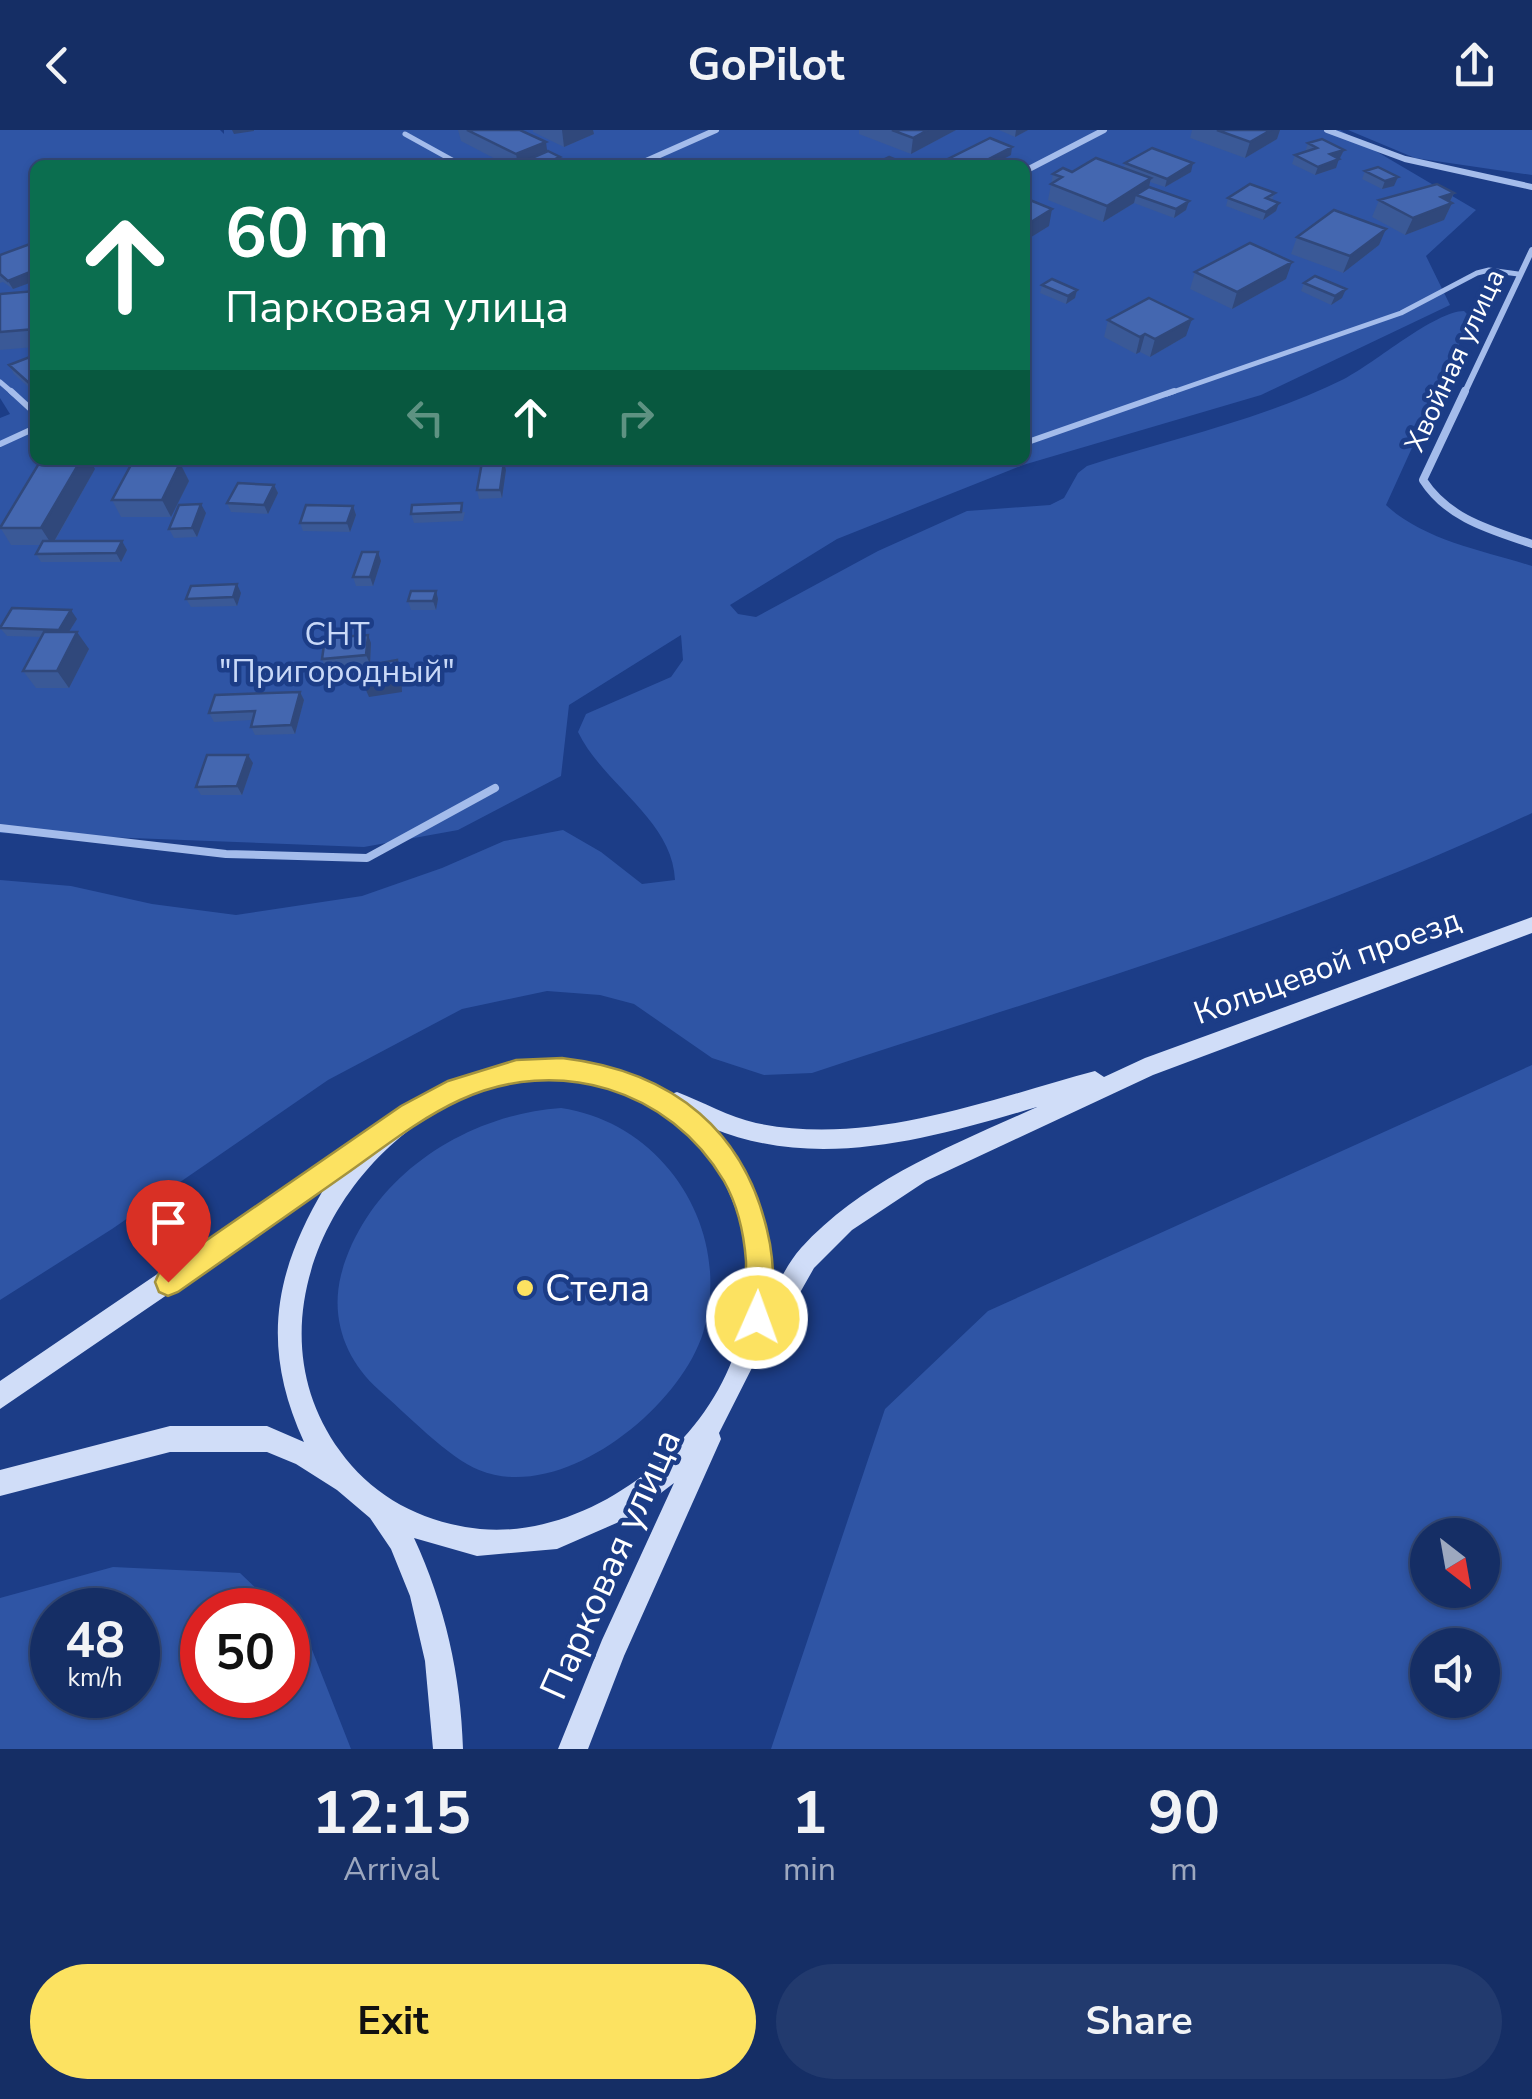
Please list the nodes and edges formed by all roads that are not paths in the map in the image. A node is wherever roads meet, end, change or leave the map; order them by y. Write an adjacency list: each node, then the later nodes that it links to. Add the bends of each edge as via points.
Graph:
1 (716, 130): 6 (street)
2 (1104, 130): 7 (street)
3 (1326, 130): 8 (street, via 1405,160)
4 (404, 134): 5 (lane)
5 (453, 160)
6 (648, 160)
7 (1030, 168)
8 (1532, 187)
9 (1532, 250): 10 (street, Хвойная улица)
10 (1518, 274): 14 (lane, via 1477,273 1401,313); 16 (street, Хвойная улица, via 1423,480 1444,506)
11 (0, 382): 12 (lane)
12 (30, 409)
13 (30, 430): 15 (lane)
14 (1030, 441)
15 (0, 444)
16 (1532, 544)
17 (496, 788): 18 (lane, via 367,858 226,854)
18 (0, 828)
19 (1532, 925): 20 (main road, Кольцевой проезд)
20 (1145, 1068): 21 (main road, Кольцевой проезд, via 896,1132 826,1140 756,1134); 23 (main road, Кольцевой проезд, via 918,1173 844,1222 806,1260)
21 (650, 1092): 22 (main road, via 597,1073 516,1072 456,1089); 23 (main road, via 711,1140 751,1215 759,1261 757,1318)
22 (410, 1114): 24 (main road); 27 (main road, via 344,1177 312,1228 289,1325 292,1374 311,1432)
23 (746, 1361): 25 (main road)
24 (0, 1396)
25 (721, 1412): 28 (main road, via 670,1474 620,1510 550,1537 492,1544 440,1536); 30 (main road, Парковая улица)
26 (0, 1484): 27 (main road, via 170,1440 268,1439 306,1455)
27 (355, 1490): 28 (main road)
28 (384, 1512): 29 (main road, via 402,1542 442,1665)
29 (448, 1749)
30 (573, 1749)

